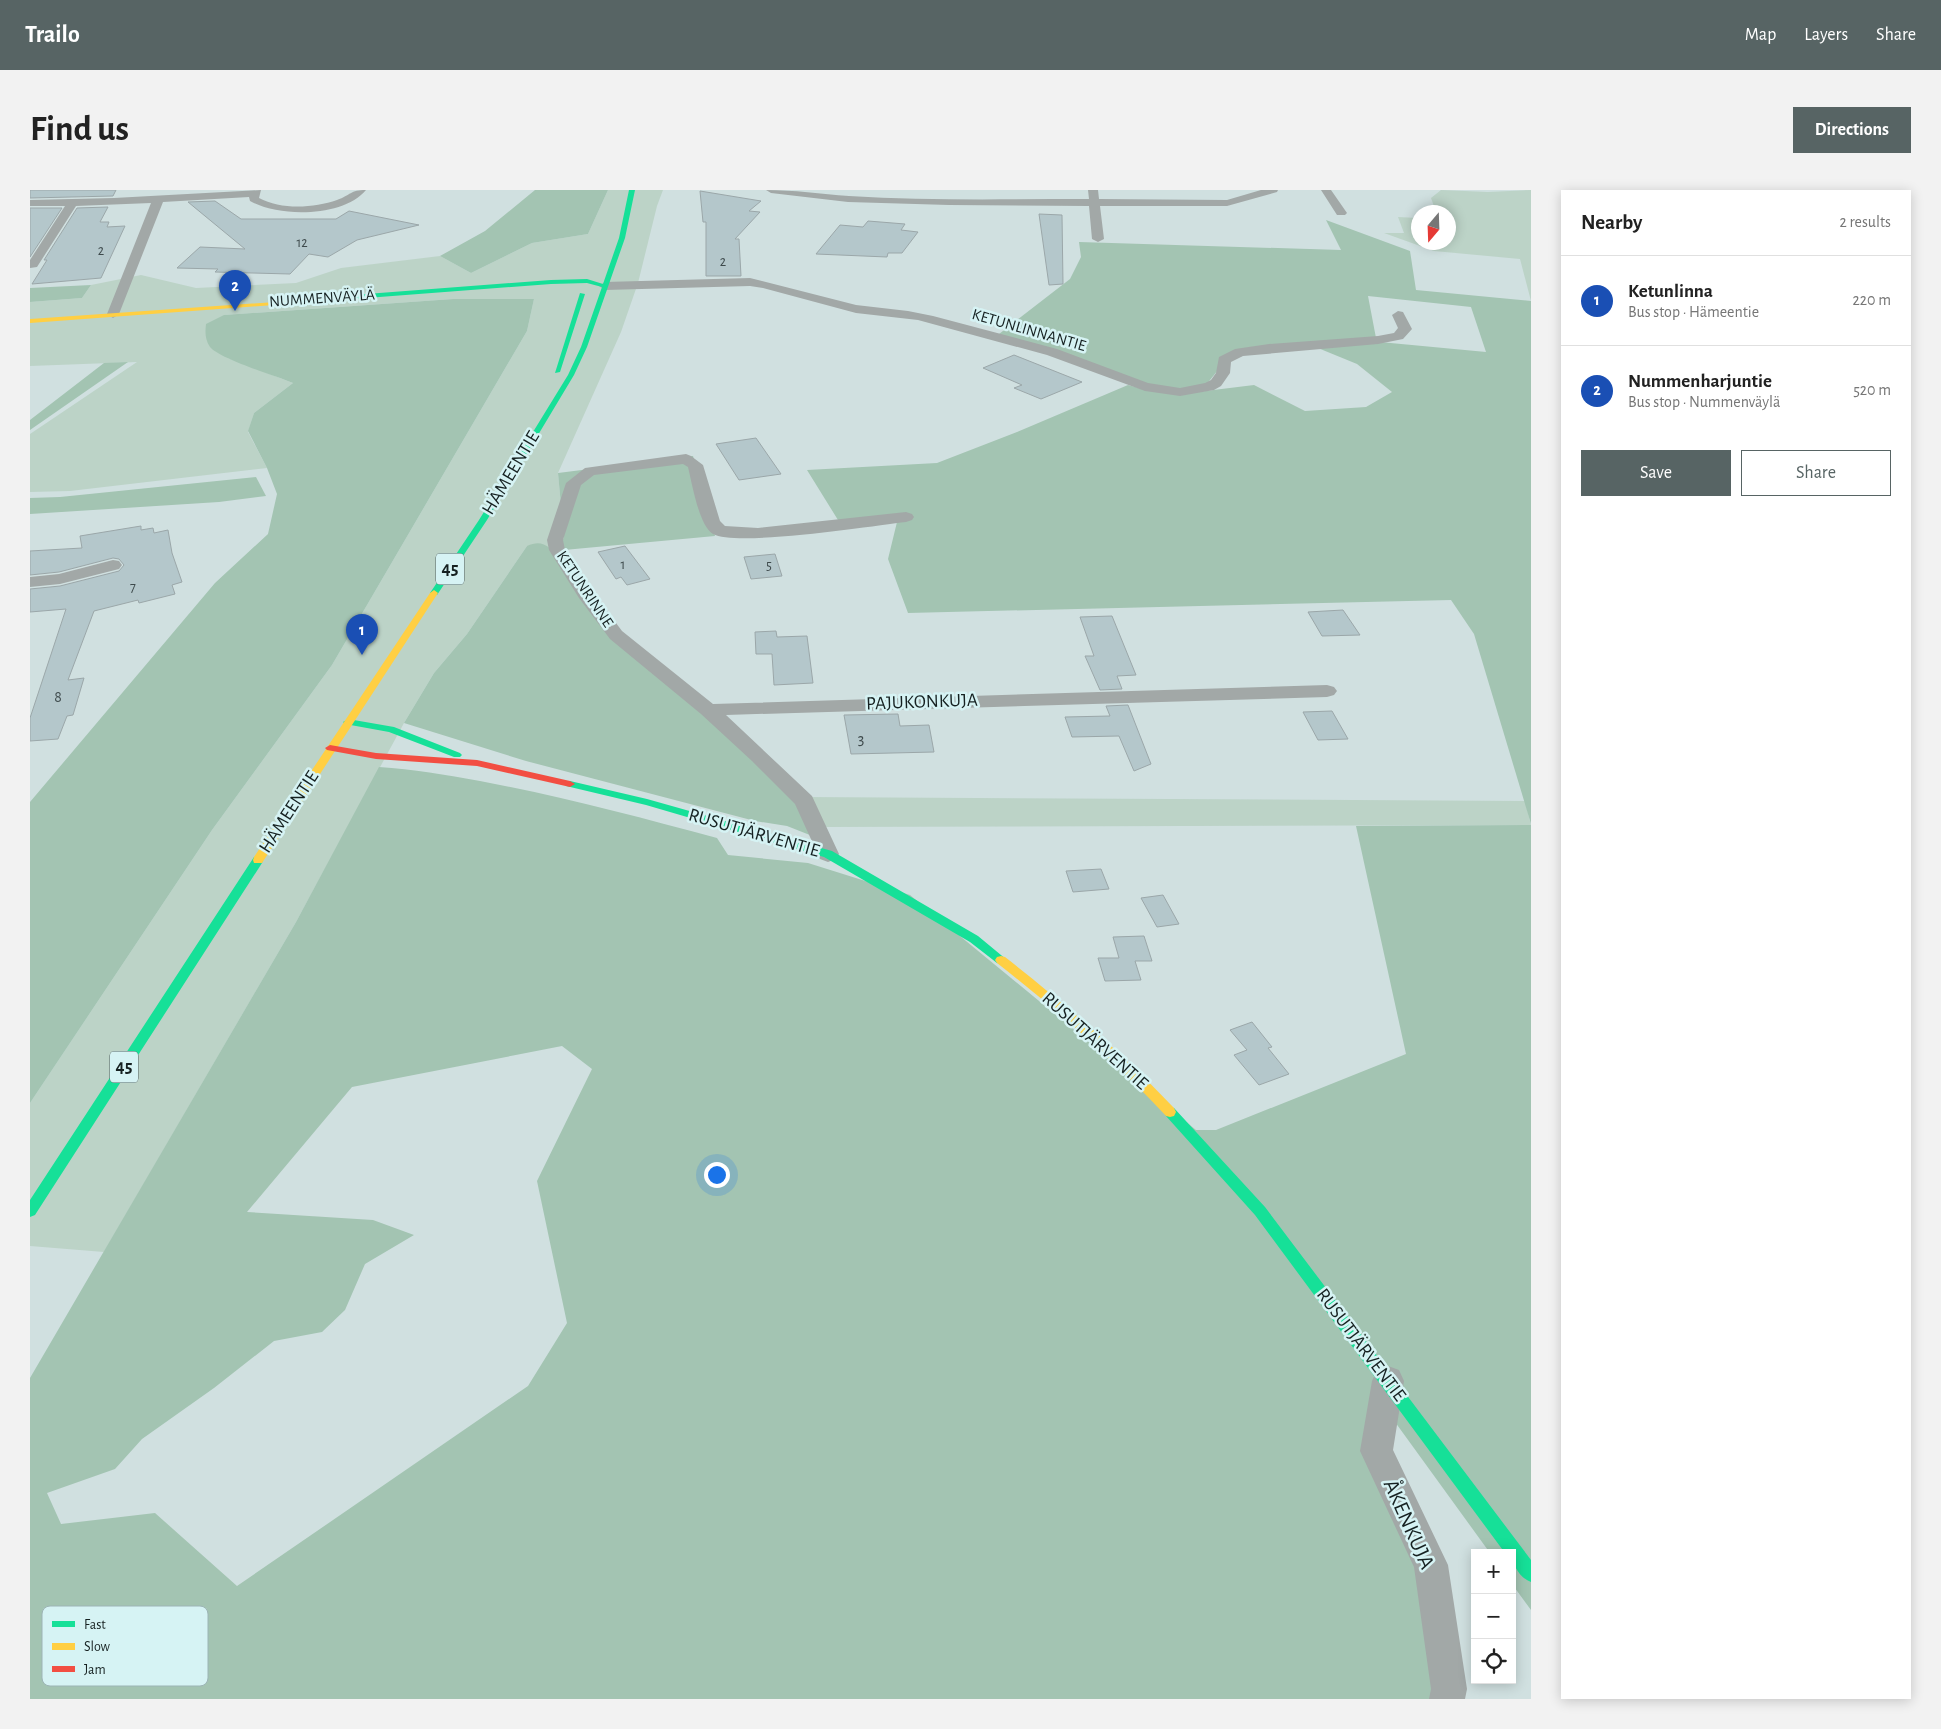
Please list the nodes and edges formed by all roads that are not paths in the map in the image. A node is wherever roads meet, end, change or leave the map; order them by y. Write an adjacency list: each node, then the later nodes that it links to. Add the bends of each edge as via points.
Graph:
1 (361, 190): 9 (street, via 352,198 335,204 300,208 264,205 254,199)
2 (626, 190): 15 (main road)
3 (632, 190): 21 (main road, HÄMEENTIE / 45, via 622,238)
4 (771, 190): 10 (street)
5 (858, 190): 10 (street)
6 (1092, 190): 13 (street)
7 (1273, 190): 13 (street, via 1226,203)
8 (1326, 190): 16 (street)
9 (255, 191): 11 (street)
10 (848, 199): 13 (street)
11 (158, 200): 14 (street); 22 (street)
12 (30, 203): 14 (street)
13 (1094, 203): 18 (street)
14 (69, 206): 17 (street); 19 (street)
15 (616, 210)
16 (1342, 213)
17 (40, 230)
18 (1098, 239)
19 (30, 264)
20 (587, 281): 21 (main road, NUMMENVÄYLÄ); 22 (main road, NUMMENVÄYLÄ); 25 (main road, HÄMEENTIE / 45, via 567,336)
21 (605, 286): 23 (street, KETUNLINNANTIE, via 763,284 856,309 909,313 929,318 1052,352 1145,387 1180,392 1216,383 1223,373 1224,360 1240,352 1398,336 1405,329); 25 (main road, HÄMEENTIE / 45, via 571,376)
22 (113, 314): 24 (main road, NUMMENVÄYLÄ)
23 (1398, 315)
24 (30, 321)
25 (546, 413): 31 (main road, HÄMEENTIE / 45, via 483,520)
26 (906, 517): 30 (street, KETUNRINNE, via 758,533 719,530 712,523 695,465 686,459 590,471 574,483 555,540 557,550 616,635)
27 (113, 565): 28 (street, via 60,579)
28 (30, 582)
29 (1327, 691): 30 (street, PAJUKONKUJA)
30 (708, 710): 34 (street, via 804,802)
31 (348, 722): 32 (main road, HÄMEENTIE / 45); 33 (main road, RUSUTJÄRVENTIE, via 391,729)
32 (330, 748): 33 (main road, RUSUTJÄRVENTIE, via 376,756); 35 (main road, HÄMEENTIE / 45)
33 (477, 763): 34 (main road, RUSUTJÄRVENTIE, via 648,802)
34 (828, 854): 36 (main road, RUSUTJÄRVENTIE, via 974,940 1053,1001 1136,1075 1260,1211)
35 (30, 1211)
36 (1388, 1381): 37 (main road, RUSUTJÄRVENTIE); 38 (street, ÅKENKUJA, via 1376,1451 1431,1565 1449,1689)
37 (1531, 1574)
38 (1447, 1699)

